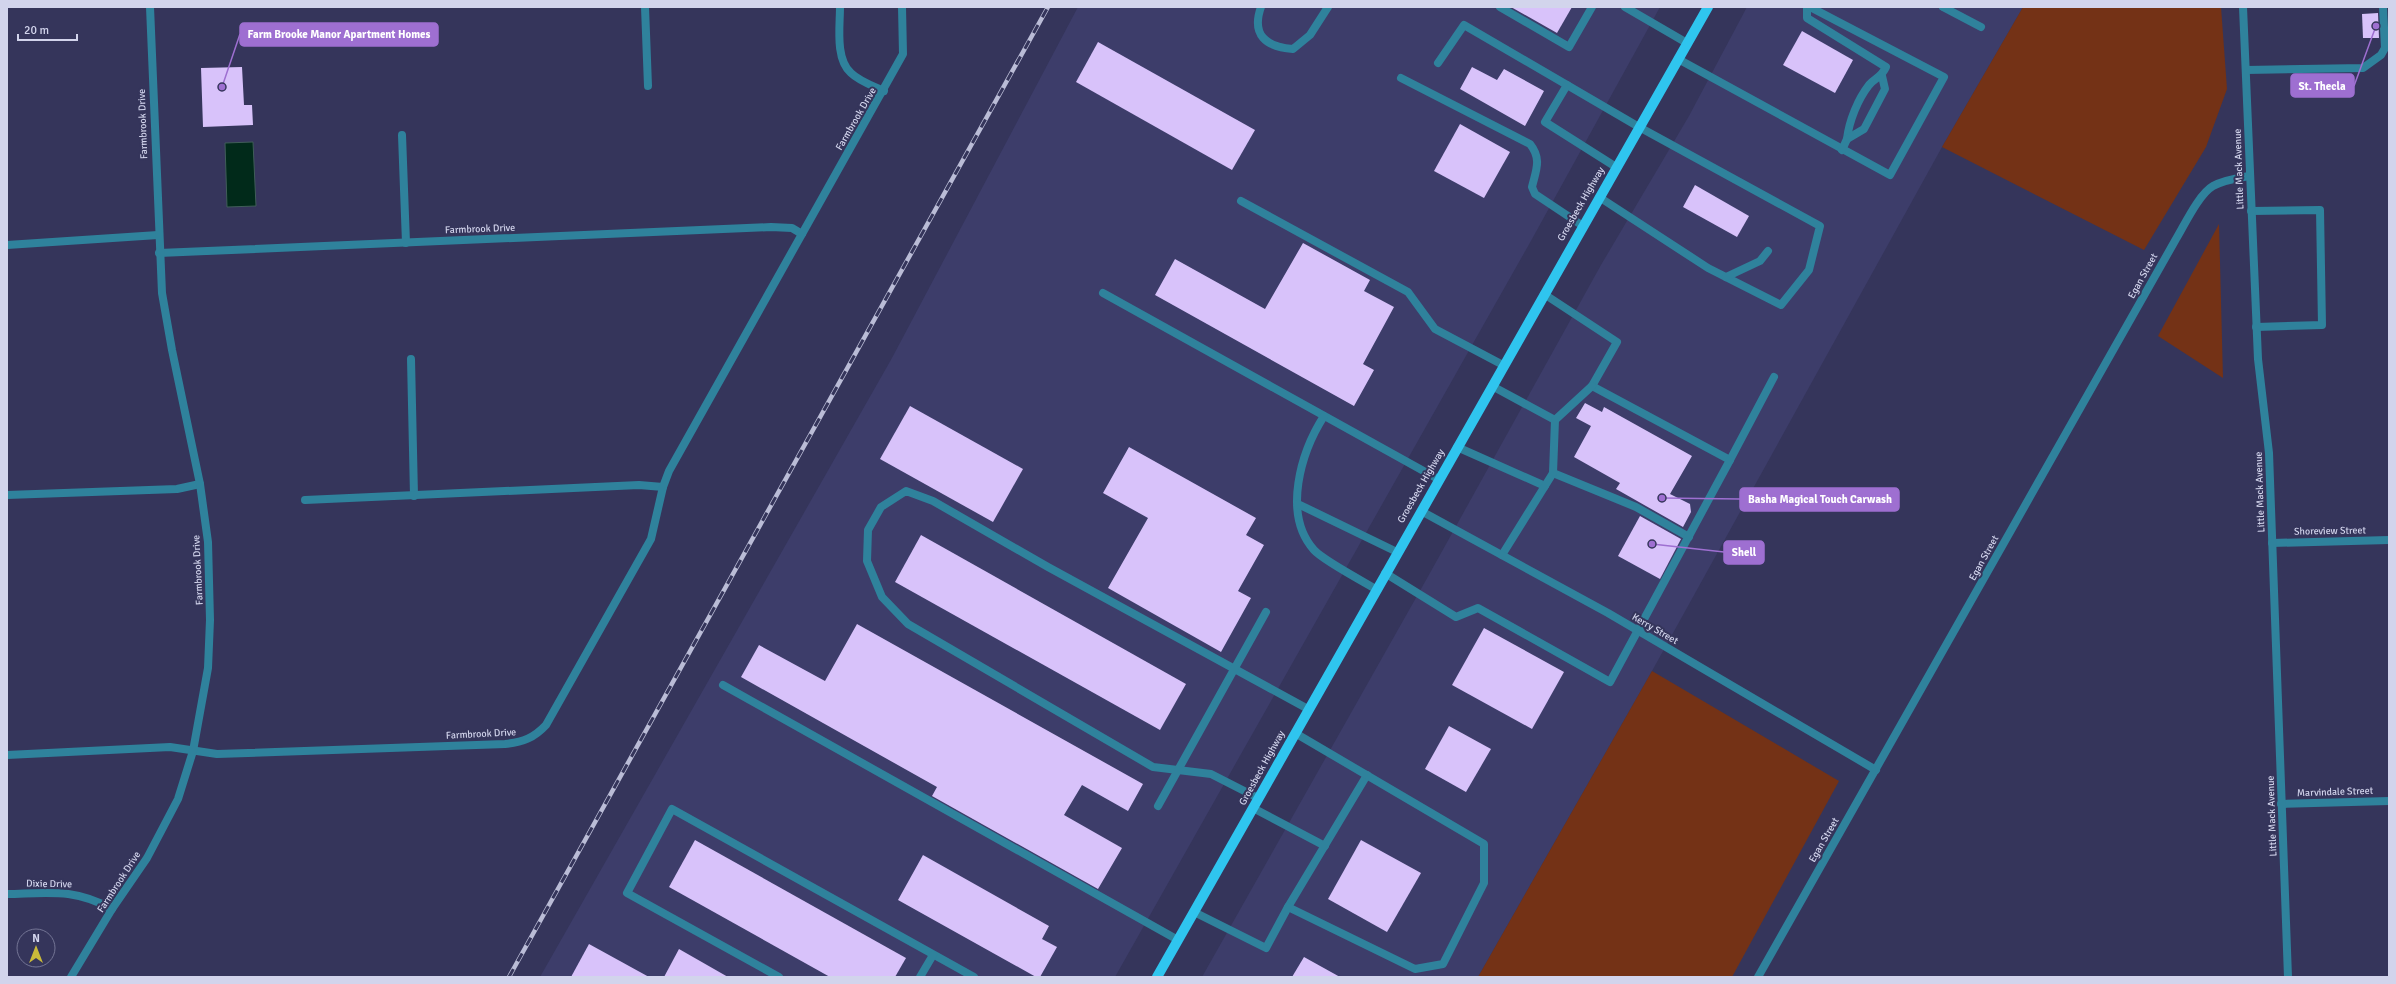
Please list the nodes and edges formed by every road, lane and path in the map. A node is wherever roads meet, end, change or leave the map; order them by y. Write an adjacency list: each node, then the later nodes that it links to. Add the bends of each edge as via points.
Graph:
1 (645, 7): 24 (street)
2 (840, 7): 25 (street, via 842,58 845,66 851,74)
3 (902, 7): 25 (street, Farmbrook Drive, via 903,54)
4 (1261, 7): 5 (street, via 1257,29 1264,40 1282,48 1293,49 1310,35)
5 (1328, 7)
6 (1500, 7): 7 (street, via 1569,47)
7 (1592, 7)
8 (1625, 7): 17 (street)
9 (1708, 7): 17 (main road, Groesbeck Highway)
10 (1806, 7): 21 (street, via 1807,18 1886,67)
11 (1810, 7): 29 (street, via 1944,78 1890,175)
12 (1943, 7): 16 (street)
13 (2243, 7): 20 (street, Little Mack Avenue)
14 (2383, 7): 20 (street, via 2385,48 2381,55 2363,68)
15 (149, 9): 37 (street, Farmbrook Drive)
16 (1981, 27)
17 (1687, 43): 18 (main road, Groesbeck Highway)
18 (1678, 59): 26 (main road, Groesbeck Highway); 29 (street)
19 (1438, 64): 23 (street, via 1464,25)
20 (2246, 70): 31 (street, Little Mack Avenue)
21 (1882, 76): 28 (street, via 1870,84 1849,123); 28 (street, via 1885,90 1864,129)
22 (1401, 78): 35 (street, via 1530,144 1537,152 1539,164 1532,187 1535,194)
23 (1567, 85): 26 (street); 30 (street, via 1545,122)
24 (648, 86)
25 (884, 91): 36 (street, Farmbrook Drive)
26 (1639, 127): 30 (main road, Groesbeck Highway); 42 (street, via 1820,226 1809,270 1781,305)
27 (402, 135): 38 (street)
28 (1847, 139): 29 (street)
29 (1842, 150)
30 (1616, 166): 32 (main road, Groesbeck Highway)
31 (2249, 176): 34 (street, Little Mack Avenue); 81 (street, Egan Street, via 2212,187 2204,194 2176,239)
32 (1599, 197): 35 (main road, Groesbeck Highway); 42 (street)
33 (1241, 201): 47 (street, via 1408,292 1434,329)
34 (2251, 211): 45 (street, Little Mack Avenue); 45 (street, via 2320,210 2322,325)
35 (1583, 226): 44 (main road, Groesbeck Highway)
36 (802, 234): 38 (street, Farmbrook Drive, via 792,228 771,227); 59 (street, Farmbrook Drive)
37 (158, 236): 39 (street); 41 (street, Farmbrook Drive)
38 (406, 243): 41 (street, Farmbrook Drive)
39 (7, 245)
40 (1768, 251): 42 (street, via 1760,261)
41 (159, 253): 57 (street, Farmbrook Drive, via 162,293 172,350)
42 (1726, 277)
43 (1103, 293): 51 (street)
44 (1544, 294): 47 (main road, Groesbeck Highway); 50 (street, via 1617,342)
45 (2256, 327): 67 (street, Little Mack Avenue, via 2269,453)
46 (411, 359): 61 (street)
47 (1504, 365): 49 (main road, Groesbeck Highway)
48 (1774, 377): 54 (street)
49 (1492, 386): 52 (street); 53 (main road, Groesbeck Highway)
50 (1592, 386): 52 (street); 54 (street)
51 (1324, 416): 56 (street); 63 (street, via 1311,436 1298,475)
52 (1555, 420): 55 (street)
53 (1457, 447): 56 (main road, Groesbeck Highway); 58 (street)
54 (1730, 460): 65 (street)
55 (1552, 473): 58 (street); 65 (street, via 1636,507)
56 (1438, 479): 64 (main road, Groesbeck Highway)
57 (200, 484): 60 (street, via 177,489); 78 (street, Farmbrook Drive, via 208,542 210,620 208,668)
58 (1545, 486): 69 (street)
59 (663, 487): 61 (street, via 639,485); 78 (street, Farmbrook Drive, via 651,539 546,725 537,735 523,742 505,744 217,754)
60 (7, 495)
61 (414, 496): 62 (street)
62 (305, 500)
63 (1298, 504): 68 (street); 71 (street, via 1300,529 1314,551)
64 (1421, 511): 68 (main road, Groesbeck Highway); 69 (street, Kerry Street)
65 (1689, 538): 73 (street)
66 (2389, 540): 67 (street, Shoreview Street)
67 (2272, 543): 85 (street, Little Mack Avenue)
68 (1397, 552): 70 (main road, Groesbeck Highway)
69 (1502, 555): 73 (street, Kerry Street)
70 (1385, 573): 71 (main road, Groesbeck Highway); 73 (street, via 1456,617 1478,608 1610,682)
71 (1376, 590): 76 (main road, Groesbeck Highway)
72 (1266, 612): 74 (street)
73 (1640, 631): 81 (street, Kerry Street)
74 (1235, 669): 76 (street); 80 (street); 80 (street, via 1054,571 933,501 906,491 881,507 868,530 867,560 882,597 908,624 1153,767)
75 (722, 685): 93 (street)
76 (1308, 709): 77 (main road, Groesbeck Highway)
77 (1295, 733): 82 (street); 83 (main road, Groesbeck Highway)
78 (193, 751): 79 (street, Farmbrook Drive, via 170,747); 91 (street, Farmbrook Drive, via 178,800 162,832)
79 (7, 755)
80 (1178, 770): 83 (street, via 1211,774); 86 (street)
81 (1876, 770): 100 (street, Egan Street)
82 (1367, 775): 88 (street); 90 (street, via 1484,844 1484,883 1443,964 1415,970)
83 (1258, 798): 87 (main road, Groesbeck Highway)
84 (2389, 801): 85 (street, Marvindale Street)
85 (2281, 804): 101 (street, Little Mack Avenue)
86 (1158, 806)
87 (1253, 808): 88 (street); 92 (main road, Groesbeck Highway)
88 (1325, 846): 90 (street)
89 (7, 894): 91 (street, Dixie Drive, via 68,892 93,899)
90 (1288, 907): 92 (street, via 1266,948)
91 (112, 909): 95 (street, Farmbrook Drive)
92 (1194, 912): 93 (main road, Groesbeck Highway)
93 (1178, 940): 99 (main road, Groesbeck Highway)
94 (933, 954): 96 (street, via 672,809 627,893); 97 (street); 98 (street)
95 (71, 977)
96 (780, 977)
97 (920, 977)
98 (974, 977)
99 (1157, 977)
100 (1758, 977)
101 (2288, 977)

